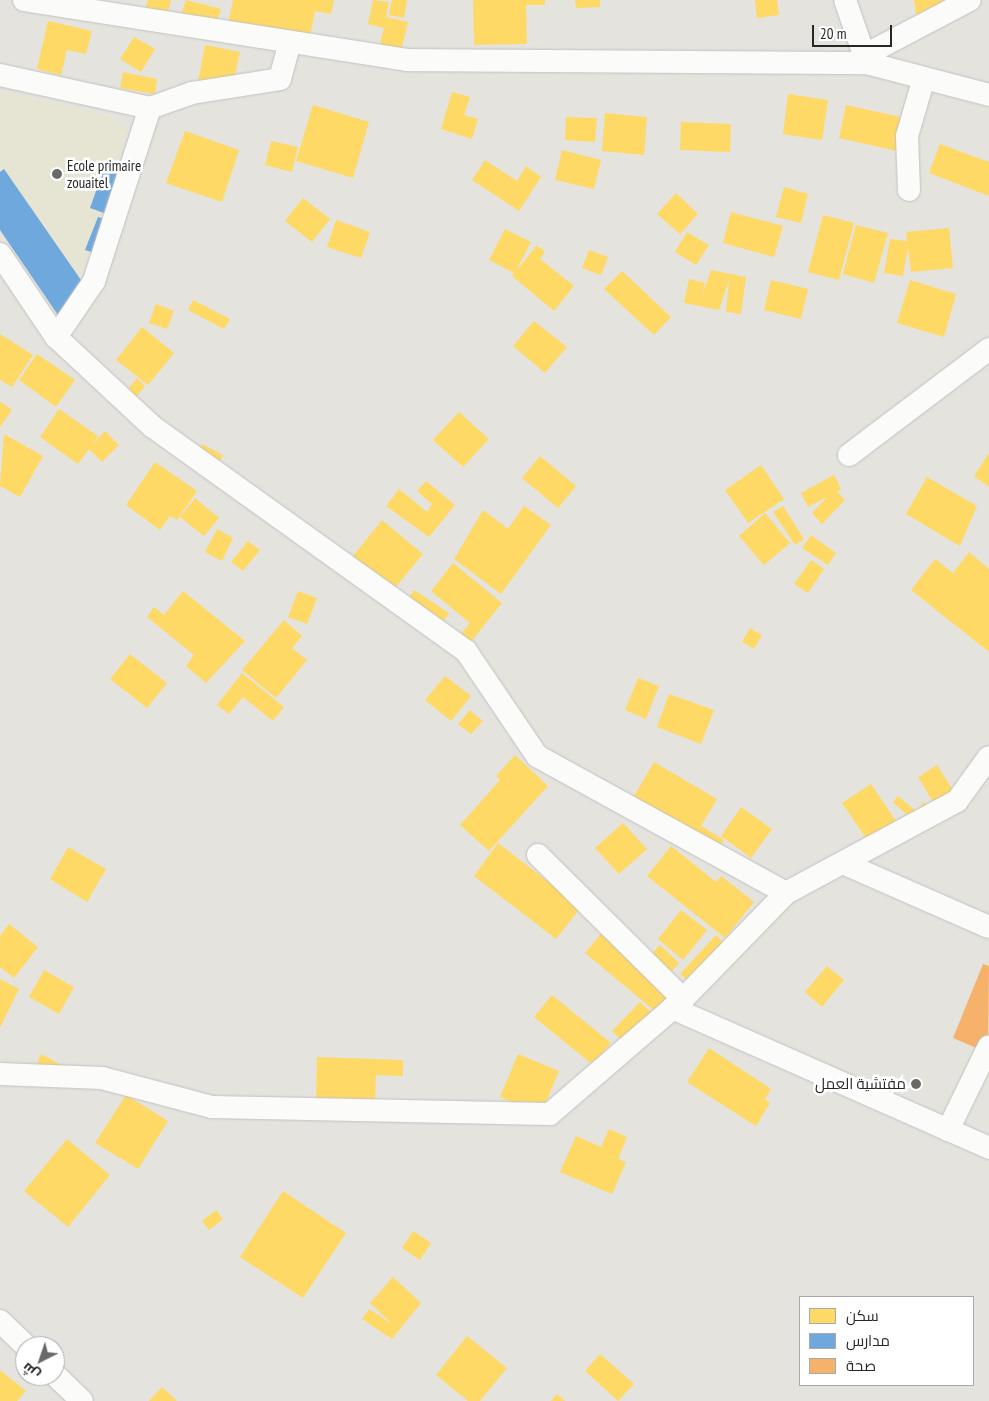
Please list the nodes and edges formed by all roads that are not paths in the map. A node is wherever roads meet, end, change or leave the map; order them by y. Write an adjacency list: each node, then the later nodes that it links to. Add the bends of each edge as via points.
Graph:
1 (24, 0): 4 (street)
2 (845, 0): 5 (street)
3 (970, 0): 5 (street)
4 (289, 45): 5 (street, via 407,60); 9 (street, via 280,79 192,93)
5 (867, 59): 7 (street)
6 (0, 75): 9 (street)
7 (924, 78): 8 (street); 10 (street, via 908,136)
8 (989, 96)
9 (150, 108): 12 (street, via 94,281)
10 (909, 190)
11 (0, 254): 12 (street)
12 (56, 337): 18 (street, via 153,427 466,651 537,756)
13 (989, 349): 14 (street)
14 (849, 455)
15 (989, 757): 17 (street, via 957,801)
16 (538, 855): 20 (street)
17 (842, 863): 18 (street); 19 (street)
18 (786, 893): 20 (street)
19 (989, 927)
20 (678, 1004): 22 (street, via 550,1114 212,1107 102,1078); 23 (street)
21 (989, 1046): 23 (street)
22 (0, 1074)
23 (948, 1130): 24 (street)
24 (989, 1148)
25 (0, 1321): 26 (street)
26 (16, 1336)
27 (65, 1385): 28 (street)
28 (82, 1401)

